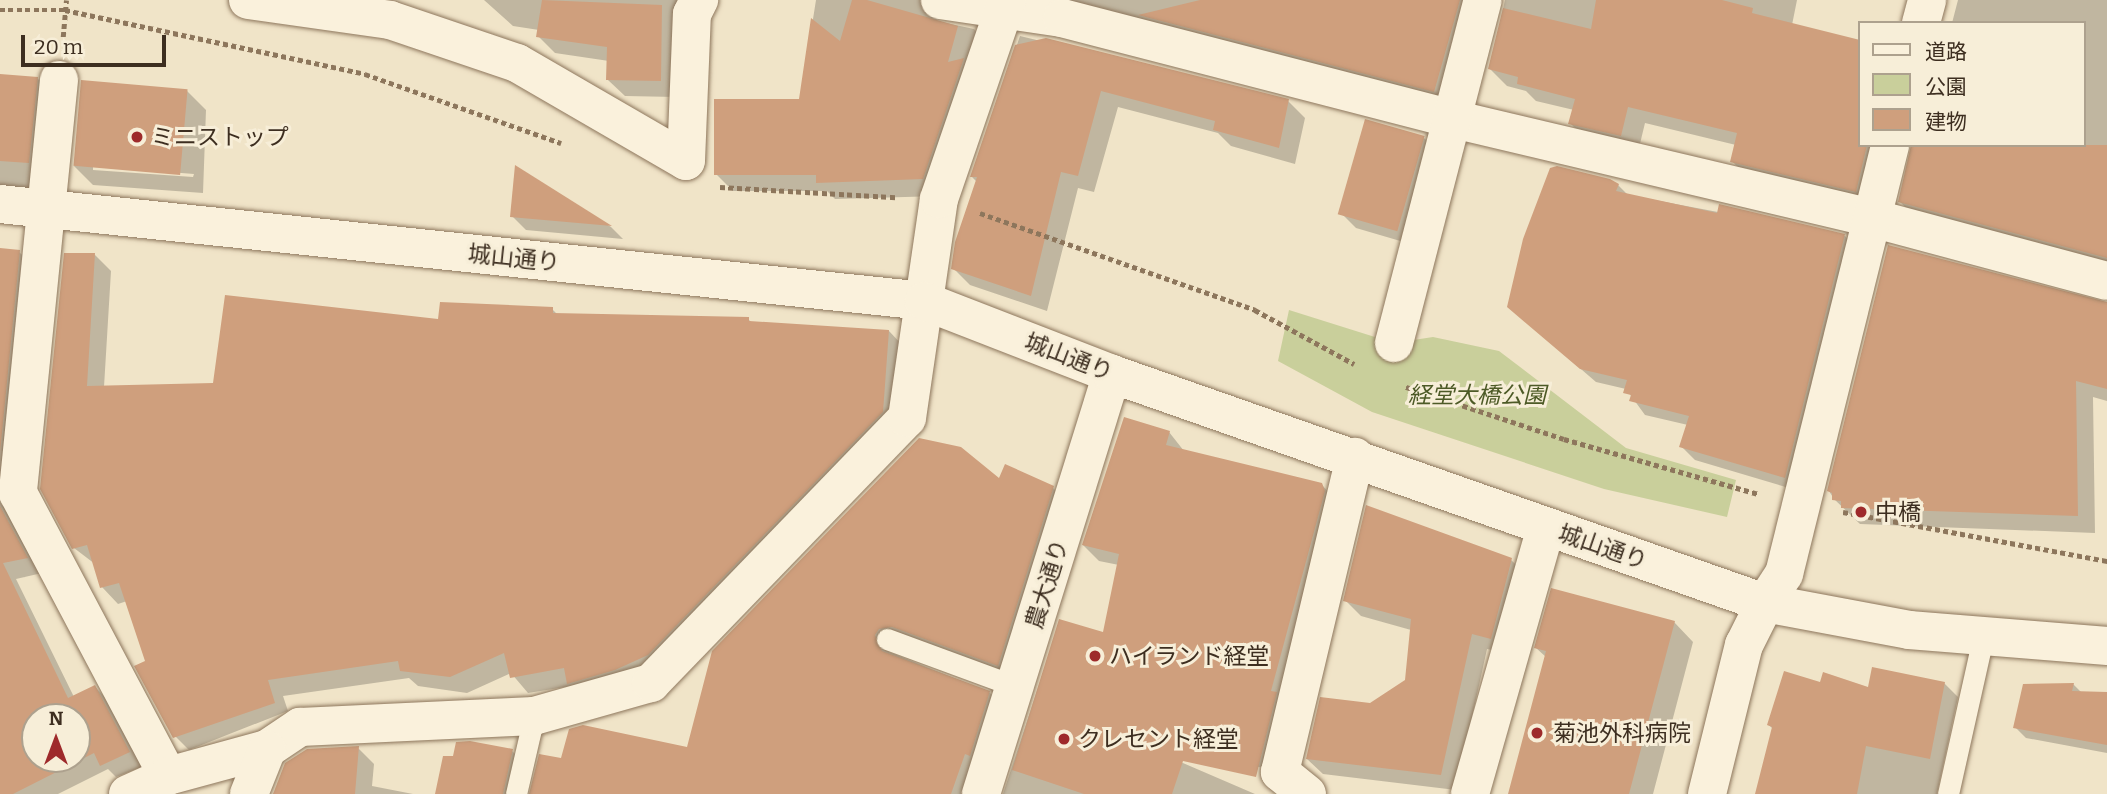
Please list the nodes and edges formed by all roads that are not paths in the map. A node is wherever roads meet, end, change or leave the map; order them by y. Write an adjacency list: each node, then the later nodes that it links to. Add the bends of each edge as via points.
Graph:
1 (248, 0): 2 (street, via 390,20 517,63 686,161 692,15)
2 (699, 0)
3 (940, 0): 6 (street)
4 (1483, 0): 9 (street)
5 (1927, 0): 7 (street)
6 (1005, 6): 9 (street); 15 (street, via 939,199)
7 (1922, 21)
8 (59, 80): 12 (street)
9 (1453, 119): 13 (street); 16 (street)
10 (1890, 147): 13 (street)
11 (0, 204): 12 (street, 城山通り)
12 (48, 209): 15 (street, 城山通り); 27 (street, via 18,493)
13 (1872, 218): 14 (street); 20 (street, via 1784,573)
14 (2107, 281)
15 (924, 301): 17 (street, 城山通り); 25 (street, via 907,418 651,683)
16 (1394, 343)
17 (1112, 374): 18 (street, 城山通り); 24 (street, 農大通り)
18 (1355, 457): 19 (street, 城山通り); 32 (street, via 1280,772)
19 (1546, 527): 20 (street, 城山通り); 33 (street)
20 (1765, 603): 21 (street, 城山通り); 34 (street, via 1744,645)
21 (1983, 638): 23 (street, 城山通り); 35 (lane)
22 (887, 639): 24 (lane)
23 (2107, 646)
24 (1015, 686): 31 (street, 農大通り)
25 (534, 716): 26 (street, via 300,727); 30 (lane)
26 (267, 749): 27 (street); 29 (street)
27 (169, 776): 28 (street)
28 (128, 794)
29 (249, 794)
30 (516, 794)
31 (981, 794)
32 (1307, 794)
33 (1470, 794)
34 (1707, 794)
35 (1948, 794)

